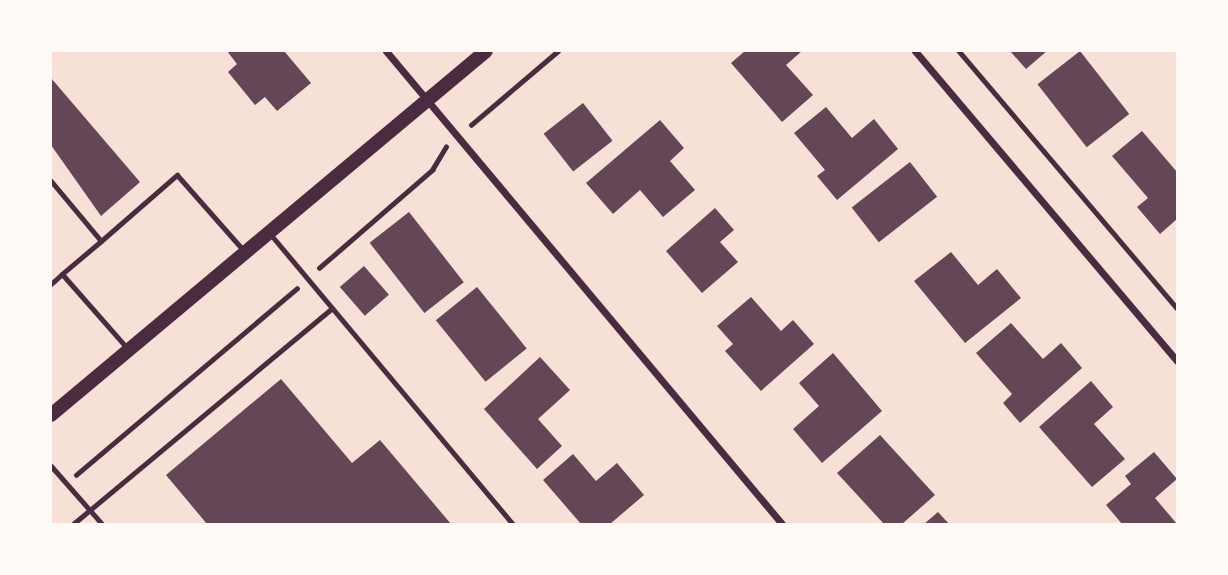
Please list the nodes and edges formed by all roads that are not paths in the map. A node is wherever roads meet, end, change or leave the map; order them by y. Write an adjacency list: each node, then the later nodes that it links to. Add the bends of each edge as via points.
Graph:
1 (386, 51): 4 (street)
2 (486, 51): 4 (main road)
3 (915, 51): 13 (street)
4 (427, 100): 6 (main road); 20 (street)
5 (51, 181): 7 (lane)
6 (269, 233): 8 (main road); 11 (lane)
7 (101, 241): 8 (lane, via 177,175); 9 (lane)
8 (245, 252): 12 (main road)
9 (62, 274): 10 (lane); 12 (lane)
10 (51, 284)
11 (332, 308): 16 (lane); 19 (lane)
12 (128, 349): 14 (main road)
13 (1177, 361)
14 (51, 415)
15 (51, 466): 16 (lane)
16 (91, 512): 17 (lane); 18 (lane)
17 (73, 524)
18 (102, 524)
19 (513, 524)
20 (782, 524)

